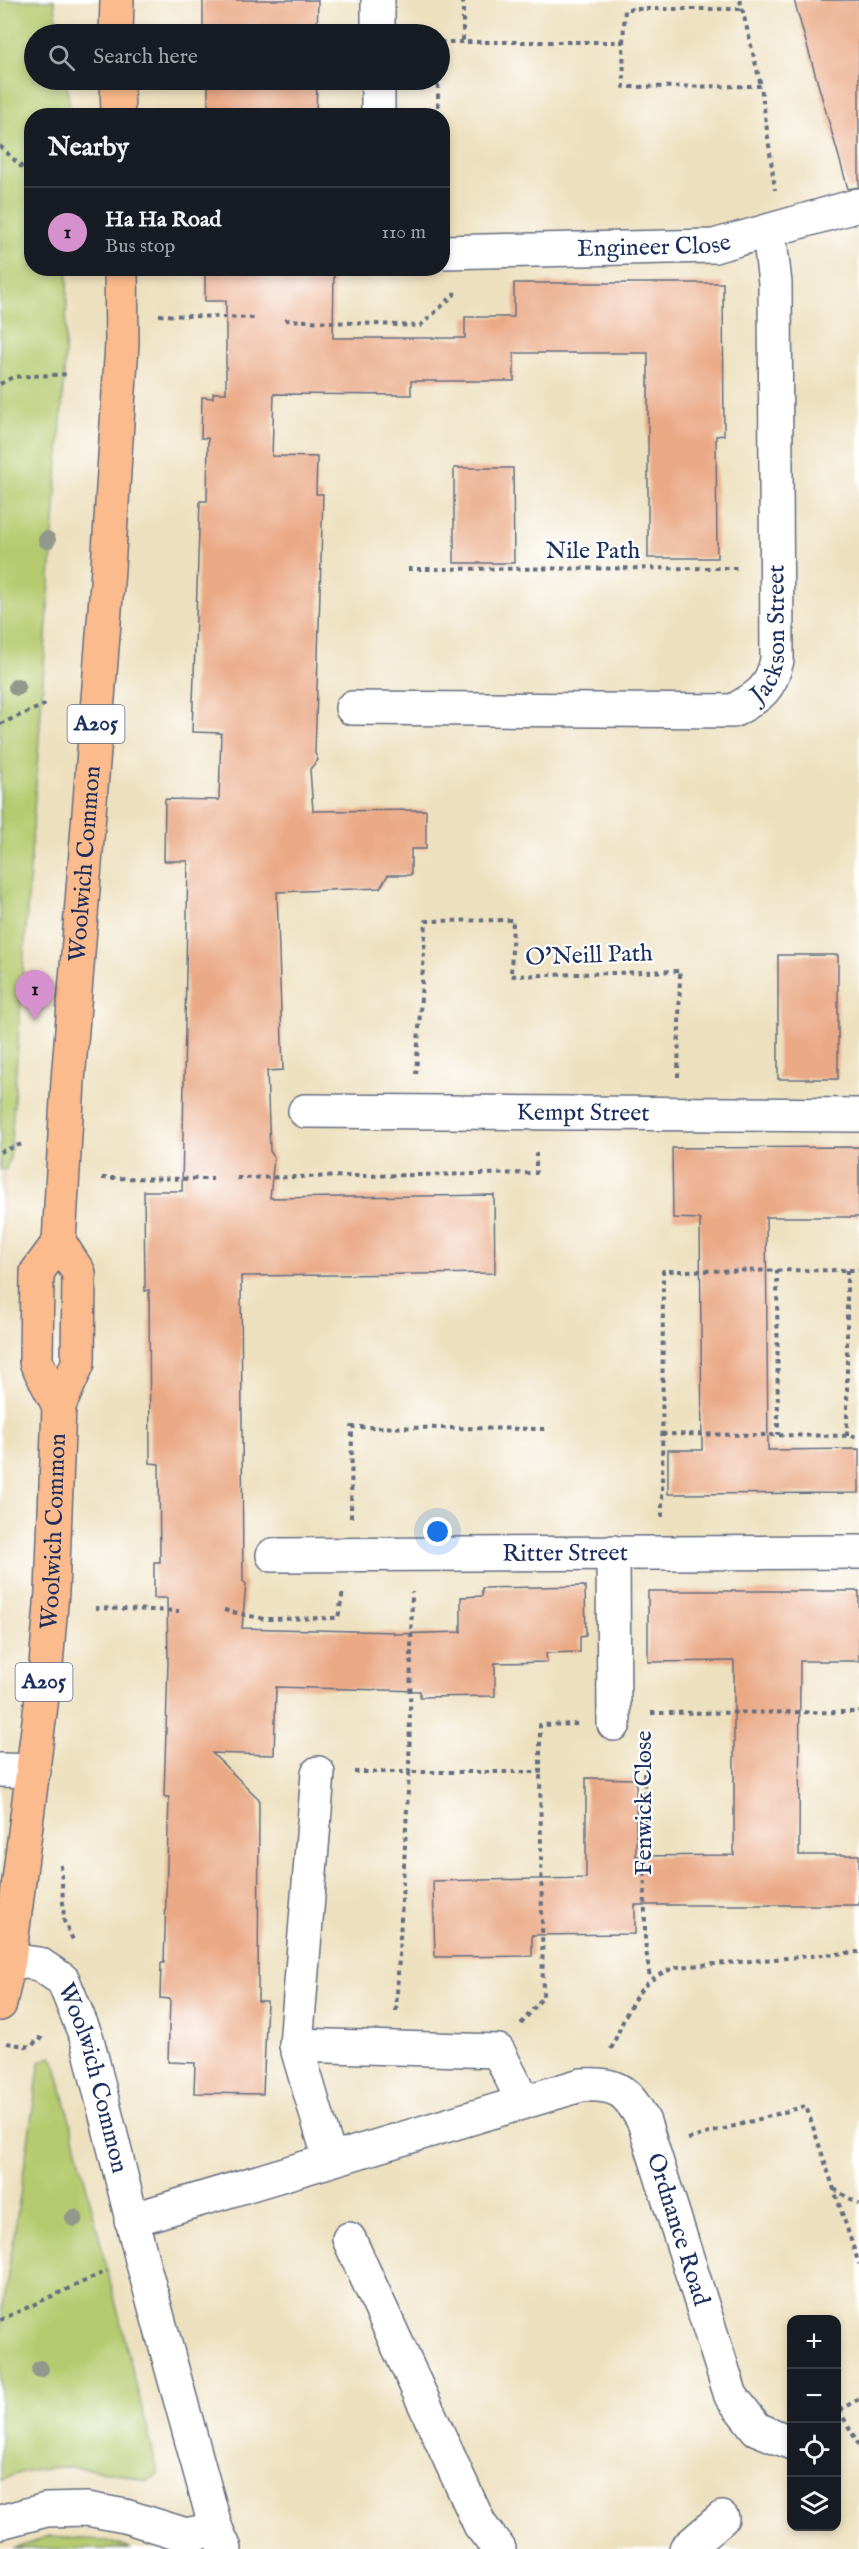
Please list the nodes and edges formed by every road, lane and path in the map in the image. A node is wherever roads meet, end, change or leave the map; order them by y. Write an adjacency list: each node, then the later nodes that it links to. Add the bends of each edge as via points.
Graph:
1 (378, 0): 5 (street)
2 (463, 0): 7 (path)
3 (740, 0): 4 (path)
4 (742, 9): 8 (path, via 625,9); 9 (path)
5 (378, 24)
6 (450, 42): 7 (path)
7 (463, 42): 8 (path)
8 (623, 42): 9 (path, via 624,87)
9 (761, 86): 19 (path)
10 (117, 90): 13 (highway)
11 (378, 90): 14 (street)
12 (438, 90): 15 (path)
13 (118, 108)
14 (378, 108)
15 (438, 108)
16 (0, 146): 17 (path)
17 (24, 169)
18 (859, 205): 19 (street, Engineer Close)
19 (775, 230): 20 (street, Engineer Close, via 714,246); 27 (street, Jackson Street)
20 (450, 252): 24 (path, via 454,295 420,326)
21 (121, 276): 62 (highway, Woolwich Common / A205, via 122,343 107,585 59,1242 79,1273 78,1363 58,1406 51,1592)
22 (158, 315): 23 (path)
23 (255, 318)
24 (285, 320)
25 (69, 374): 26 (path, via 13,376)
26 (0, 384)
27 (777, 568): 28 (path, Nile Path); 30 (street, Jackson Street, via 777,660 772,681 755,698 733,711)
28 (408, 569)
29 (49, 703): 31 (path)
30 (352, 708)
31 (0, 724)
32 (305, 1111): 33 (street, Kempt Street)
33 (414, 1112): 34 (street, Kempt Street); 35 (path, O'Neill Path, via 426,921 513,920 511,976 680,971)
34 (537, 1113): 35 (street, Kempt Street); 40 (path, via 536,1173)
35 (677, 1113): 36 (street, Kempt Street)
36 (859, 1115)
37 (22, 1144): 38 (path)
38 (0, 1152)
39 (102, 1178): 41 (path)
40 (237, 1178)
41 (213, 1179)
42 (777, 1270): 43 (path); 46 (path, via 663,1271); 47 (path)
43 (847, 1270): 44 (path); 48 (path)
44 (859, 1270)
45 (545, 1429): 54 (path, via 352,1427)
46 (662, 1434): 47 (path); 50 (path)
47 (778, 1435): 48 (path)
48 (847, 1436): 49 (path)
49 (859, 1436)
50 (662, 1551): 51 (street, Ritter Street); 52 (street, Ritter Street)
51 (613, 1552): 55 (street, Ritter Street); 60 (street, Fenwick Close)
52 (859, 1552)
53 (273, 1555): 54 (street, Ritter Street)
54 (350, 1555): 55 (street, Ritter Street); 57 (path, via 338,1618 264,1619)
55 (413, 1555): 63 (path)
56 (95, 1608): 58 (path)
57 (224, 1610)
58 (179, 1611)
59 (859, 1712): 60 (path)
60 (629, 1719): 64 (path, via 540,1725); 70 (path, Fenwick Close)
61 (0, 1770): 62 (street)
62 (34, 1771): 69 (highway, Woolwich Common / A205)
63 (409, 1772): 64 (path); 65 (path); 75 (path)
64 (540, 1772): 76 (path, via 543,1996)
65 (318, 1773): 73 (street)
66 (61, 1858): 67 (path, via 64,1921)
67 (77, 1947)
68 (859, 1952): 70 (path, via 678,1967)
69 (9, 1960): 71 (highway, A205); 83 (street, Woolwich Common, via 39,1964 63,1980 87,2039)
70 (650, 1979): 77 (path, via 637,1993 610,2052)
71 (0, 2004)
72 (0, 2042): 74 (path)
73 (296, 2045): 75 (street); 80 (street)
74 (31, 2047)
75 (393, 2050): 76 (street)
76 (498, 2051): 78 (street)
77 (601, 2084): 78 (street, via 581,2085); 79 (street, Ordnance Road, via 631,2098)
78 (523, 2101): 80 (street)
79 (652, 2149): 81 (path, via 806,2106); 91 (street, Ordnance Road, via 731,2396 758,2429)
80 (330, 2160): 83 (street)
81 (833, 2189): 82 (path); 86 (path)
82 (859, 2204)
83 (131, 2220): 85 (street, Woolwich Common)
84 (349, 2240): 96 (street, via 480,2525)
85 (142, 2260): 87 (path, via 110,2269); 95 (street, Woolwich Common)
86 (859, 2264)
87 (0, 2320)
88 (859, 2399): 89 (path)
89 (841, 2408)
90 (841, 2415): 92 (path)
91 (787, 2441)
92 (859, 2445)
93 (722, 2518): 97 (street)
94 (0, 2522): 95 (street, Woolwich Common, via 46,2510 87,2509 186,2535)
95 (221, 2539)
96 (499, 2549)
97 (686, 2549)

